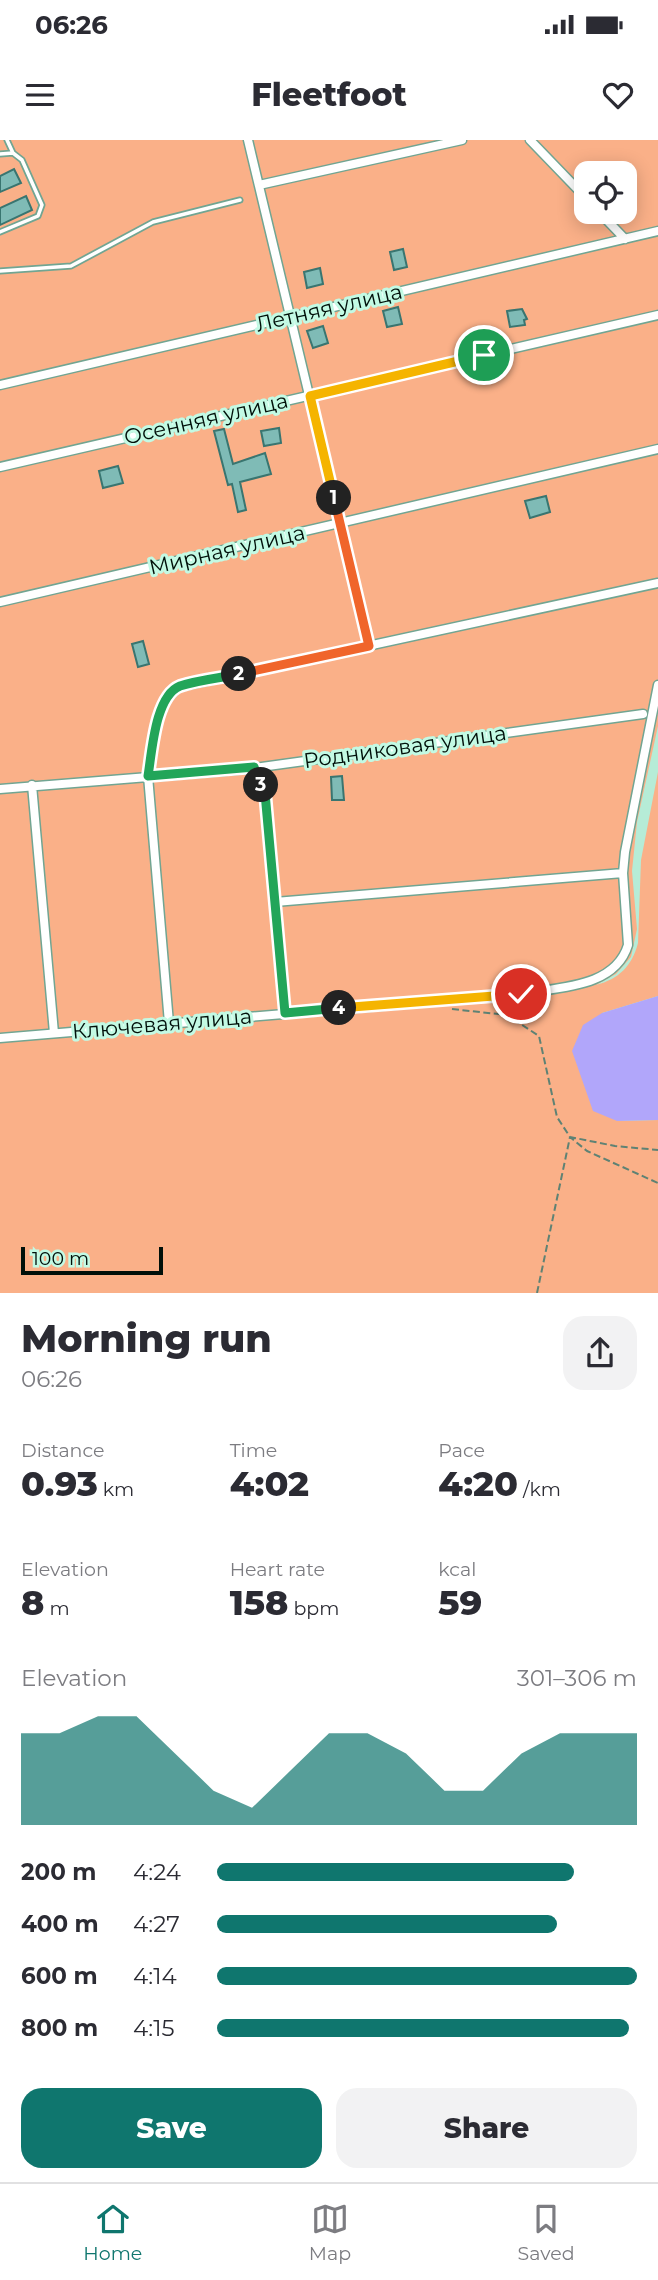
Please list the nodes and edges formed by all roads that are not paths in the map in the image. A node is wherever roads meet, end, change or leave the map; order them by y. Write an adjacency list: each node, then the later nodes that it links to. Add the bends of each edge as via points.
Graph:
1 (7, 140): 5 (lane)
2 (248, 140): 7 (street)
3 (462, 140): 7 (street)
4 (530, 140): 8 (street)
5 (13, 153): 6 (lane); 12 (lane, via 22,160 42,205 38,216)
6 (0, 154)
7 (259, 185): 16 (street)
8 (574, 186)
9 (240, 200): 14 (lane, via 153,222 71,266)
10 (611, 224): 13 (street)
11 (658, 231): 13 (street, Летняя улица)
12 (0, 232)
13 (625, 239): 16 (street, Летняя улица)
14 (0, 271)
15 (658, 315): 18 (street, Осенняя улица)
16 (291, 317): 17 (street, Летняя улица); 18 (street)
17 (0, 385)
18 (310, 396): 20 (street, Осенняя улица); 21 (street)
19 (658, 449): 21 (street, Мирная улица)
20 (0, 467)
21 (340, 523): 23 (street, Мирная улица); 24 (street)
22 (658, 583): 24 (street)
23 (0, 603)
24 (369, 646): 28 (street, via 178,687 158,716)
25 (658, 685): 31 (street, Ключевая улица)
26 (643, 714): 27 (street, Родниковая улица)
27 (254, 767): 28 (street, Родниковая улица); 32 (street, via 265,793)
28 (148, 776): 29 (street, Родниковая улица); 34 (street)
29 (32, 785): 30 (street, Родниковая улица); 35 (street)
30 (0, 789)
31 (623, 873): 32 (street); 33 (street, Ключевая улица, via 625,956 616,968 589,982 521,994)
32 (275, 902): 33 (street)
33 (285, 1013): 34 (street, Ключевая улица)
34 (169, 1023): 35 (street, Ключевая улица)
35 (54, 1033): 36 (street, Ключевая улица)
36 (0, 1038)

